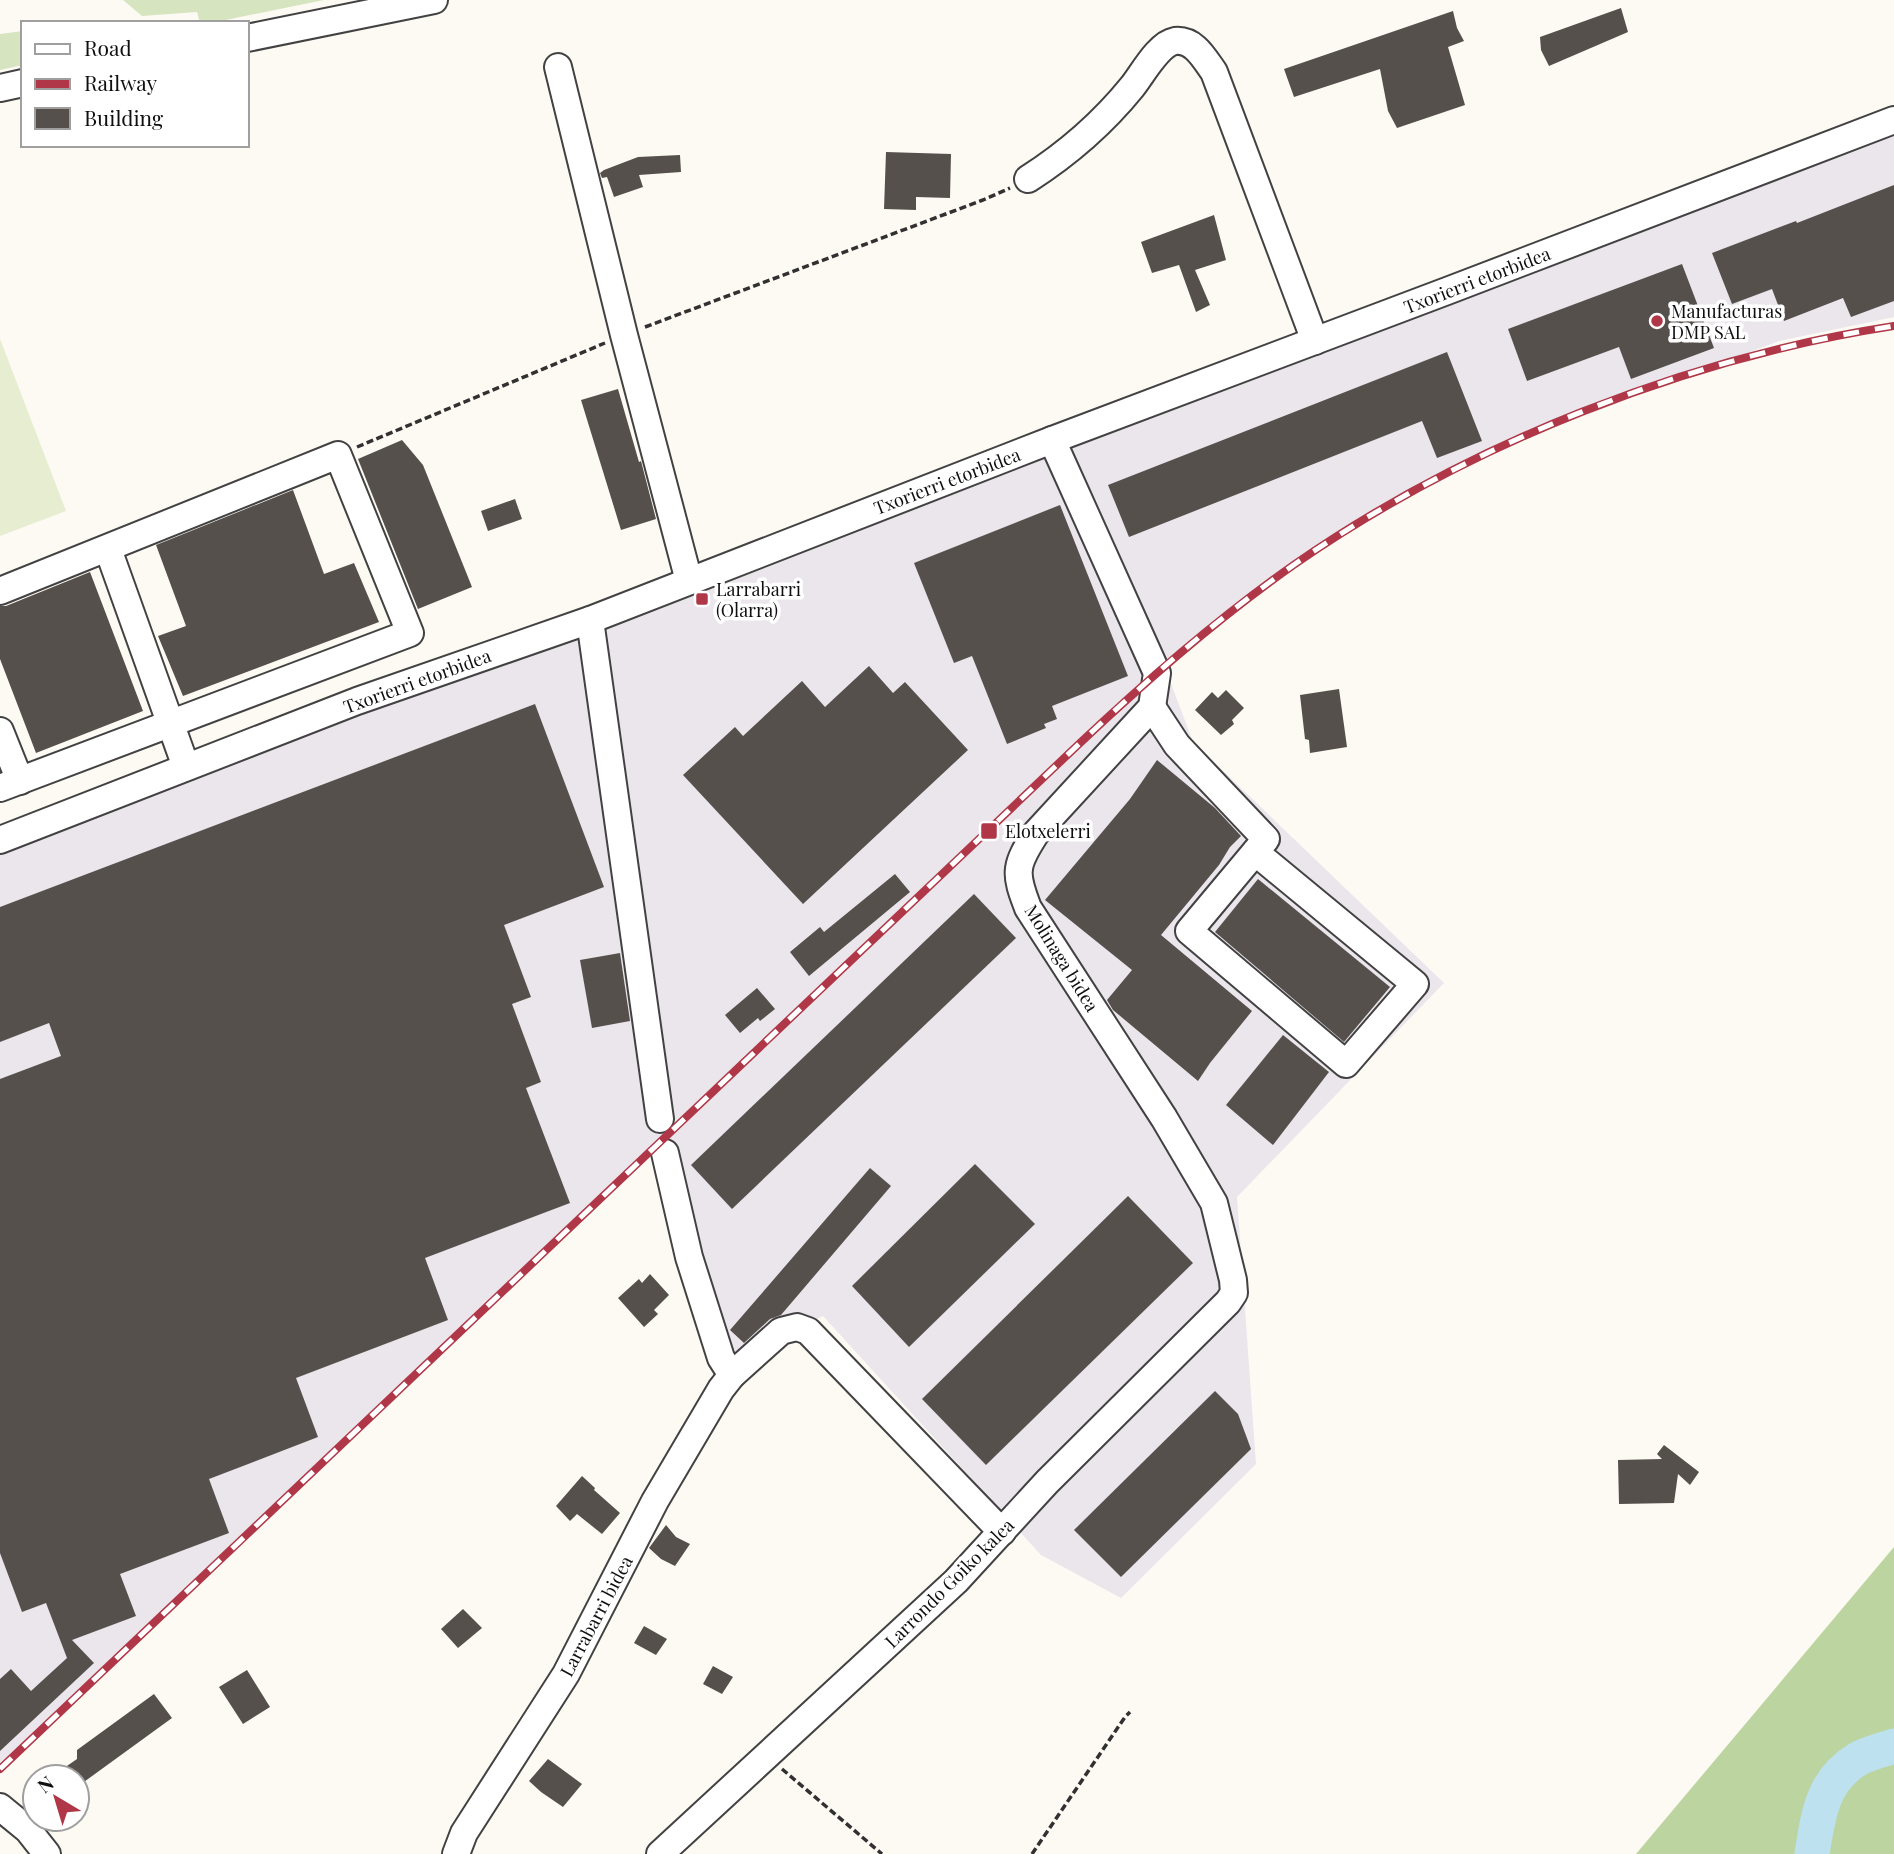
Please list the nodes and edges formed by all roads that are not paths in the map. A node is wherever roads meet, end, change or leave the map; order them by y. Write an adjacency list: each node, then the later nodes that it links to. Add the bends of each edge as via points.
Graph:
1 (434, 0): 2 (street)
2 (248, 38)
3 (558, 67): 11 (street)
4 (21, 83): 5 (street)
5 (0, 88)
6 (1894, 120): 8 (street, Txorierri etorbidea)
7 (1028, 179): 8 (street, via 1094,129 1157,53 1170,42 1184,41 1198,50 1214,72)
8 (1315, 341): 9 (street, Txorierri etorbidea)
9 (1052, 440): 11 (street, Txorierri etorbidea); 14 (street, via 1157,673)
10 (108, 549): 12 (street); 15 (street); 15 (street, via 338,455 411,633)
11 (689, 581): 13 (street, Txorierri etorbidea)
12 (0, 591)
13 (590, 620): 17 (street, Txorierri etorbidea, via 357,701); 21 (street)
14 (1152, 707): 20 (street, via 1177,745 1266,838); 23 (street, Molinaga bidea, via 1036,833 1019,869 1028,908 1214,1203 1233,1280 1234,1293)
15 (170, 723): 17 (street); 18 (street)
16 (0, 731): 18 (street)
17 (186, 767): 19 (street, Txorierri etorbidea)
18 (10, 784)
19 (0, 840)
20 (1255, 852): 20 (street, via 1189,931 1346,1064 1415,984)
21 (660, 1119)
22 (665, 1153): 24 (street, via 689,1257 720,1358)
23 (1228, 1303): 25 (street, Larrondo Goiko kalea)
24 (732, 1375): 25 (street, Larrabarri bidea, via 781,1331 797,1327 808,1331); 28 (street, Larrabarri bidea, via 655,1501 566,1674 464,1833)
25 (1002, 1532): 29 (street, Larrondo Goiko kalea, via 956,1581)
26 (0, 1807): 27 (street, via 28,1830)
27 (47, 1854)
28 (456, 1854)
29 (660, 1854)

